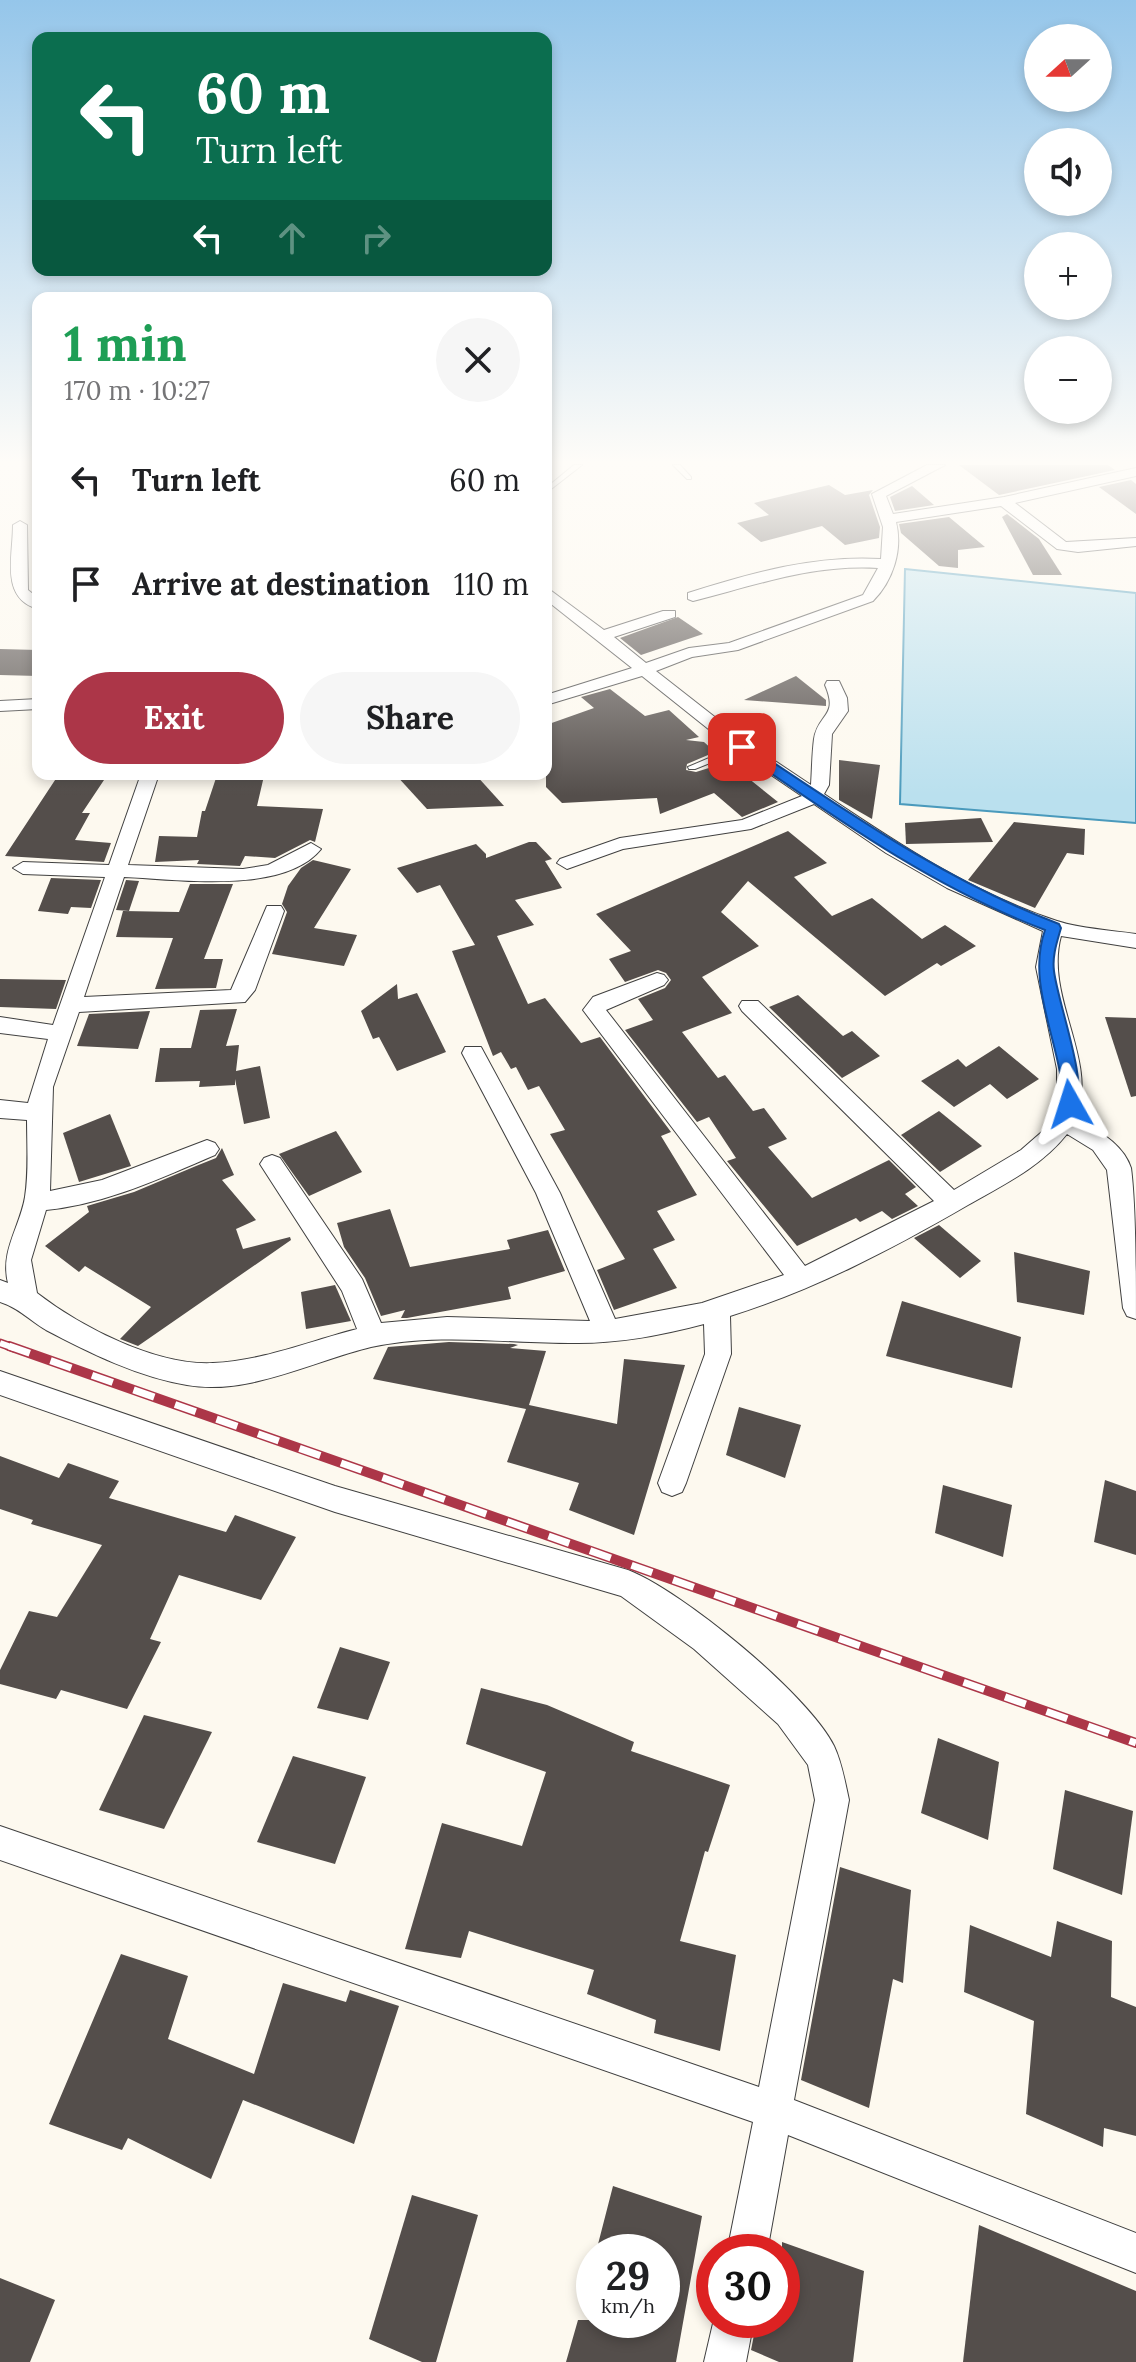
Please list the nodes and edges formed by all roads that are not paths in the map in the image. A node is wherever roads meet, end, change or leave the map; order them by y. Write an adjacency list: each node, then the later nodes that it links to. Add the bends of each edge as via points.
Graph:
1 (20, 575): 6 (street, via 20,590)
2 (768, 575): 4 (street)
3 (881, 575): 9 (street, via 875,593 852,606 732,647 689,653)
4 (693, 596)
5 (552, 597): 8 (street)
6 (32, 601)
7 (669, 614): 8 (street)
8 (602, 636): 9 (street)
9 (645, 669): 11 (street); 14 (street)
10 (833, 685): 17 (street, via 839,711 823,734 820,785)
11 (552, 698)
12 (32, 704): 13 (street)
13 (0, 706)
14 (742, 747): 15 (lane); 17 (street)
15 (692, 767)
16 (148, 780): 21 (street)
17 (812, 798): 19 (street, via 744,825 620,844); 23 (street, via 954,884)
18 (311, 849): 21 (street, via 273,870 243,875)
19 (567, 863)
20 (23, 868): 21 (street)
21 (114, 873): 26 (street)
22 (274, 911): 26 (street, via 237,997)
23 (1054, 928): 24 (street); 33 (street, via 1046,969 1070,1081)
24 (1136, 941)
25 (657, 980): 38 (street, via 601,1002 594,1010)
26 (69, 1005): 29 (street)
27 (750, 1006): 37 (street)
28 (0, 1025): 29 (street)
29 (58, 1033): 32 (street)
30 (473, 1053): 43 (street, via 548,1193)
31 (0, 1109): 32 (street)
32 (37, 1112): 36 (street)
33 (1064, 1121): 37 (street, via 1020,1163); 41 (street, via 1101,1144 1119,1168)
34 (207, 1149): 36 (street, via 97,1193)
35 (272, 1164): 44 (street, via 353,1286)
36 (37, 1202): 40 (street, via 19,1257)
37 (952, 1203): 38 (street)
38 (801, 1279): 42 (street)
39 (0, 1291): 40 (street)
40 (26, 1300): 44 (street, via 49,1319 136,1359 192,1374 226,1374)
41 (1136, 1308)
42 (717, 1309): 43 (street); 46 (street, via 718,1354)
43 (607, 1331): 44 (street, via 475,1326)
44 (373, 1335)
45 (0, 1383): 48 (street, via 335,1499 628,1584 665,1607 792,1713 822,1757 832,1800)
46 (672, 1483)
47 (0, 1843): 48 (street)
48 (775, 2111): 49 (street); 50 (street)
49 (751, 2234)
50 (1136, 2253)
51 (730, 2338): 52 (street)
52 (725, 2362)

